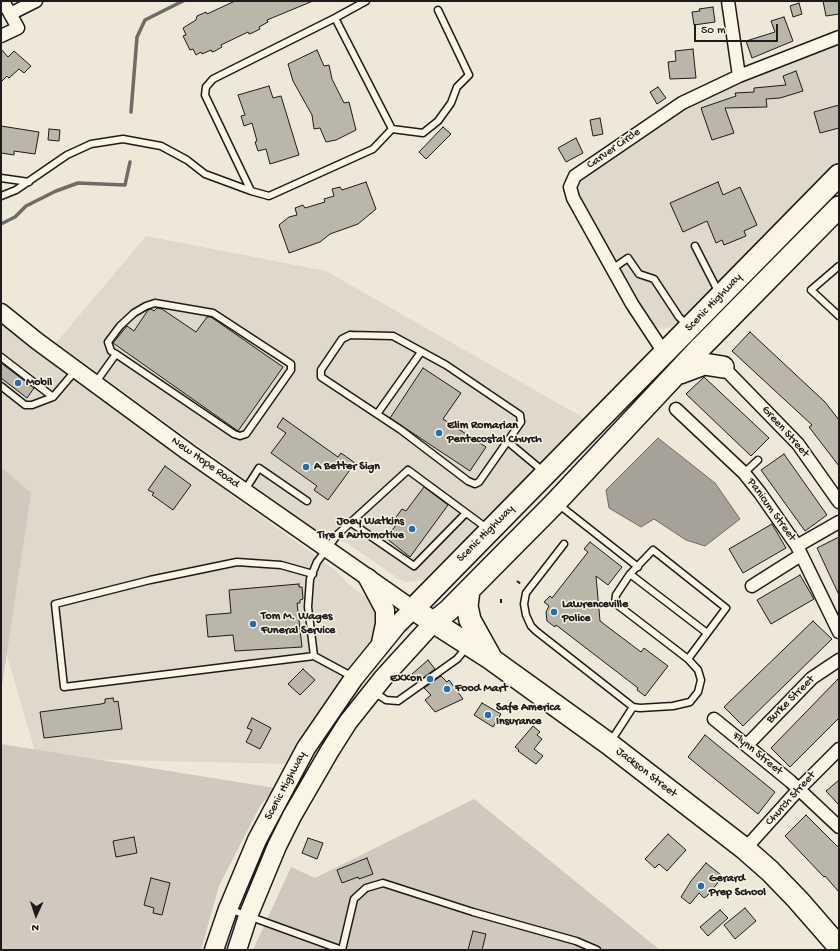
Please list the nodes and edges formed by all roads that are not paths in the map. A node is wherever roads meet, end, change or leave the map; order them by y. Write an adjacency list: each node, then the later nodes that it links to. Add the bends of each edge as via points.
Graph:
1 (3, 1): 6 (street)
2 (36, 1): 6 (street)
3 (366, 1): 7 (lane)
4 (728, 1): 10 (street)
5 (438, 10): 11 (lane, via 469,76 457,88 451,103 438,121 423,133)
6 (10, 14): 8 (street, via 18,28)
7 (335, 18): 11 (lane); 15 (lane, via 213,79 206,87 205,95)
8 (1, 36)
9 (839, 37): 10 (street, Carver Circle)
10 (739, 76): 20 (street, Carver Circle, via 682,103 575,176 570,187 572,198)
11 (392, 129): 15 (lane, via 373,149 269,196)
12 (839, 175): 21 (highway, Scenic Highway)
13 (1, 178): 14 (lane)
14 (29, 182): 15 (lane, via 67,156 91,144 123,139 161,146 187,160 205,174); 16 (lane)
15 (251, 191)
16 (1, 196)
17 (839, 207): 25 (highway, Scenic Highway)
18 (695, 246): 21 (lane)
19 (839, 266): 23 (lane, via 811,290)
20 (612, 269): 24 (lane, via 628,258 639,274 654,279 679,317); 28 (street, Carver Circle)
21 (721, 296): 24 (highway, Scenic Highway)
22 (1, 312): 31 (street, New Hope Road)
23 (839, 316)
24 (690, 327): 28 (highway, Scenic Highway)
25 (716, 332): 30 (highway, via 714,343); 32 (highway, Scenic Highway)
26 (421, 352): 37 (lane); 37 (lane, via 393,336 350,335 342,339 321,370 321,377); 38 (lane, via 446,365 520,415 521,422)
27 (116, 354): 27 (lane, via 240,436 246,434 291,370 291,364 214,313 155,303 134,313 120,326 108,342 111,351); 33 (lane)
28 (665, 354): 41 (highway, Scenic Highway)
29 (1, 357): 35 (lane)
30 (723, 367): 32 (highway, via 704,364); 44 (street, Green Street, via 798,444)
31 (76, 370): 33 (street, New Hope Road); 35 (lane)
32 (674, 376): 45 (highway, Scenic Highway)
33 (95, 384): 42 (street, New Hope Road)
34 (1, 386): 35 (lane, via 26,405)
35 (52, 397)
36 (676, 409): 40 (street, Panicum Street)
37 (377, 414): 38 (lane, via 475,484 489,470)
38 (507, 441): 41 (lane)
39 (758, 460): 40 (lane)
40 (744, 473): 52 (street, Panicum Street)
41 (546, 474): 49 (highway, Scenic Highway)
42 (245, 490): 43 (lane, via 259,468); 51 (street, New Hope Road)
43 (307, 502)
44 (839, 502)
45 (555, 503): 53 (lane); 58 (highway, Scenic Highway)
46 (466, 513): 47 (lane, via 408,470); 47 (lane, via 414,566); 49 (lane)
47 (350, 522): 51 (lane)
48 (839, 522): 52 (street)
49 (490, 530): 59 (highway, Scenic Highway)
50 (564, 544): 71 (lane, via 526,593 524,604 528,621 536,631)
51 (327, 549): 54 (lane, via 317,562); 56 (street, New Hope Road)
52 (799, 551): 57 (street); 61 (street, Panicum Street)
53 (638, 567): 55 (lane); 62 (lane, via 653,550 726,608)
54 (313, 574): 65 (lane, via 310,580 308,607); 65 (lane, via 280,565 237,562 150,580 55,604 64,687)
55 (630, 574): 62 (lane); 67 (lane, via 616,595 615,603)
56 (368, 578): 59 (street, New Hope Road); 64 (main road, via 385,610)
57 (752, 586)
58 (469, 590): 60 (highway, Scenic Highway); 66 (highway, via 467,606 470,620)
59 (413, 609): 60 (highway, Jackson Street); 64 (main road, Scenic Highway)
60 (434, 622): 63 (highway, Jackson Street); 70 (main road, Scenic Highway)
61 (839, 632)
62 (707, 633): 67 (lane)
63 (470, 644): 66 (highway, Jackson Street); 70 (lane, via 457,659 398,701 386,700)
64 (380, 646): 69 (main road, Scenic Highway)
65 (314, 656): 69 (lane)
66 (491, 659): 73 (highway, Jackson Street)
67 (688, 659): 71 (lane, via 698,670 701,680 698,692 690,702 673,706)
68 (839, 660): 74 (street, Burke Street, via 812,678)
69 (354, 678): 79 (main road, Scenic Highway, via 306,748 287,782 257,840)
70 (373, 691): 80 (main road, Scenic Highway, via 329,752 292,816)
71 (633, 707): 73 (lane)
72 (714, 719): 74 (street, Flynn Street)
73 (609, 744): 78 (highway, Jackson Street)
74 (747, 745): 76 (street, Flynn Street)
75 (839, 749): 76 (street, Church Street)
76 (799, 789): 77 (street, Flynn Street); 78 (street, Church Street)
77 (839, 827)
78 (745, 850): 81 (highway, Jackson Street, via 770,871)
79 (228, 909): 80 (lane); 82 (main road, Scenic Highway)
80 (248, 916): 83 (main road, Scenic Highway); 84 (lane)
81 (839, 946)
82 (214, 950)
83 (237, 950)
84 (342, 950): 85 (lane, via 354,900 366,888 383,883 576,941)
85 (597, 950)

